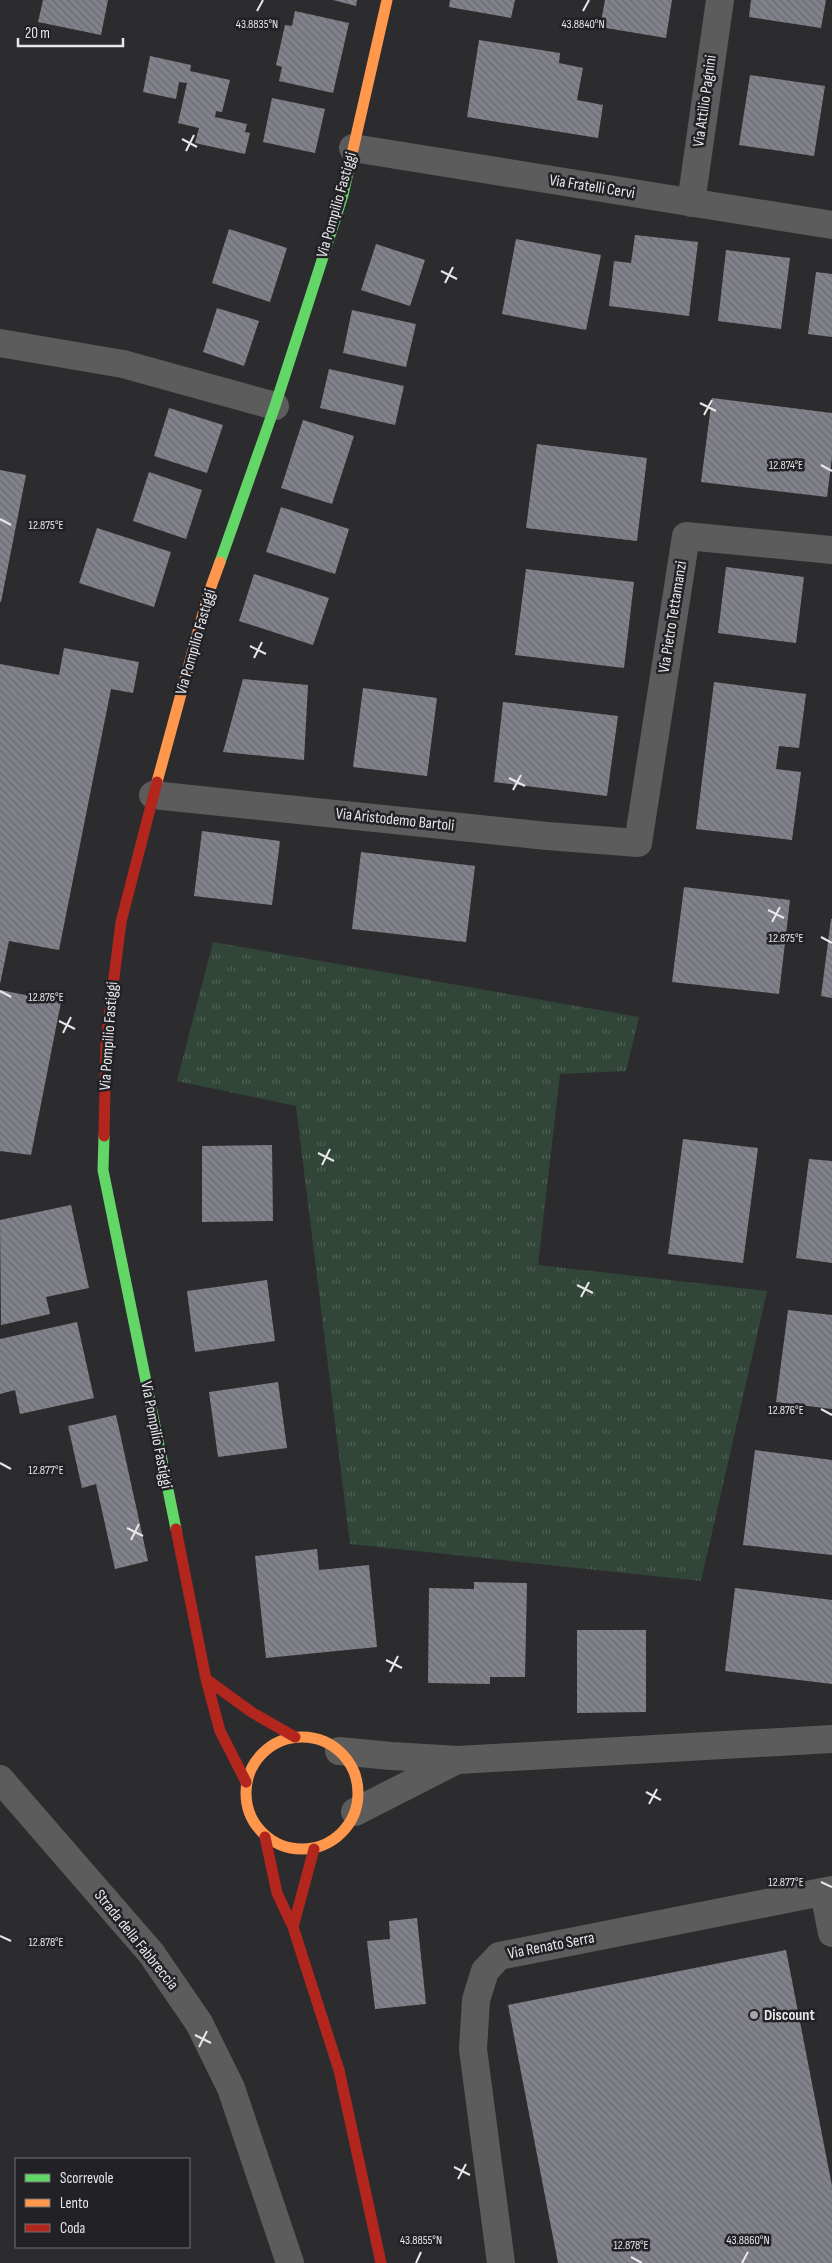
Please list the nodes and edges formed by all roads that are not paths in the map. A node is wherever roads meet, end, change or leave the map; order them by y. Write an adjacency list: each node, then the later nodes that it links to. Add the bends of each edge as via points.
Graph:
1 (387, 0): 3 (street, Via Pompilio Fastiggi)
2 (720, 0): 4 (street, Via Attilio Pagnini)
3 (353, 148): 4 (street, Via Fratelli Cervi); 7 (street, Via Pompilio Fastiggi, via 343,195)
4 (691, 203): 5 (street, Via Fratelli Cervi)
5 (832, 225)
6 (0, 343): 7 (street, via 123,364)
7 (275, 406): 9 (street, Via Pompilio Fastiggi, via 208,595)
8 (832, 550): 10 (street, Via Pietro Tettamanzi, via 686,536)
9 (153, 795): 10 (street, Via Aristodemo Bartoli); 11 (street, Via Pompilio Fastiggi, via 121,922 106,1042 103,1170)
10 (638, 843)
11 (206, 1679): 12 (street, via 253,1713); 17 (street, Via Pompilio Fastiggi, via 220,1731)
12 (295, 1737): 14 (street, via 326,1742); 17 (street, via 278,1742 263,1752 252,1765)
13 (832, 1739): 15 (street)
14 (339, 1750): 15 (street); 18 (street, via 357,1779 359,1796)
15 (458, 1760): 18 (street)
16 (0, 1779): 24 (street, Strada della Fabbreccia, via 151,1953 199,2023 231,2088)
17 (246, 1782): 19 (street, via 248,1812)
18 (356, 1812): 20 (street, via 346,1829 332,1841)
19 (266, 1837): 20 (street, via 280,1846); 22 (street, via 277,1893)
20 (314, 1849): 22 (street)
21 (828, 1891): 23 (street, Via Renato Serra); 26 (street, Via Renato Serra, via 499,1956 486,1971 476,2000 473,2050)
22 (294, 1927): 25 (street, via 339,2070)
23 (832, 1933)
24 (290, 2263)
25 (381, 2263)
26 (501, 2263)

